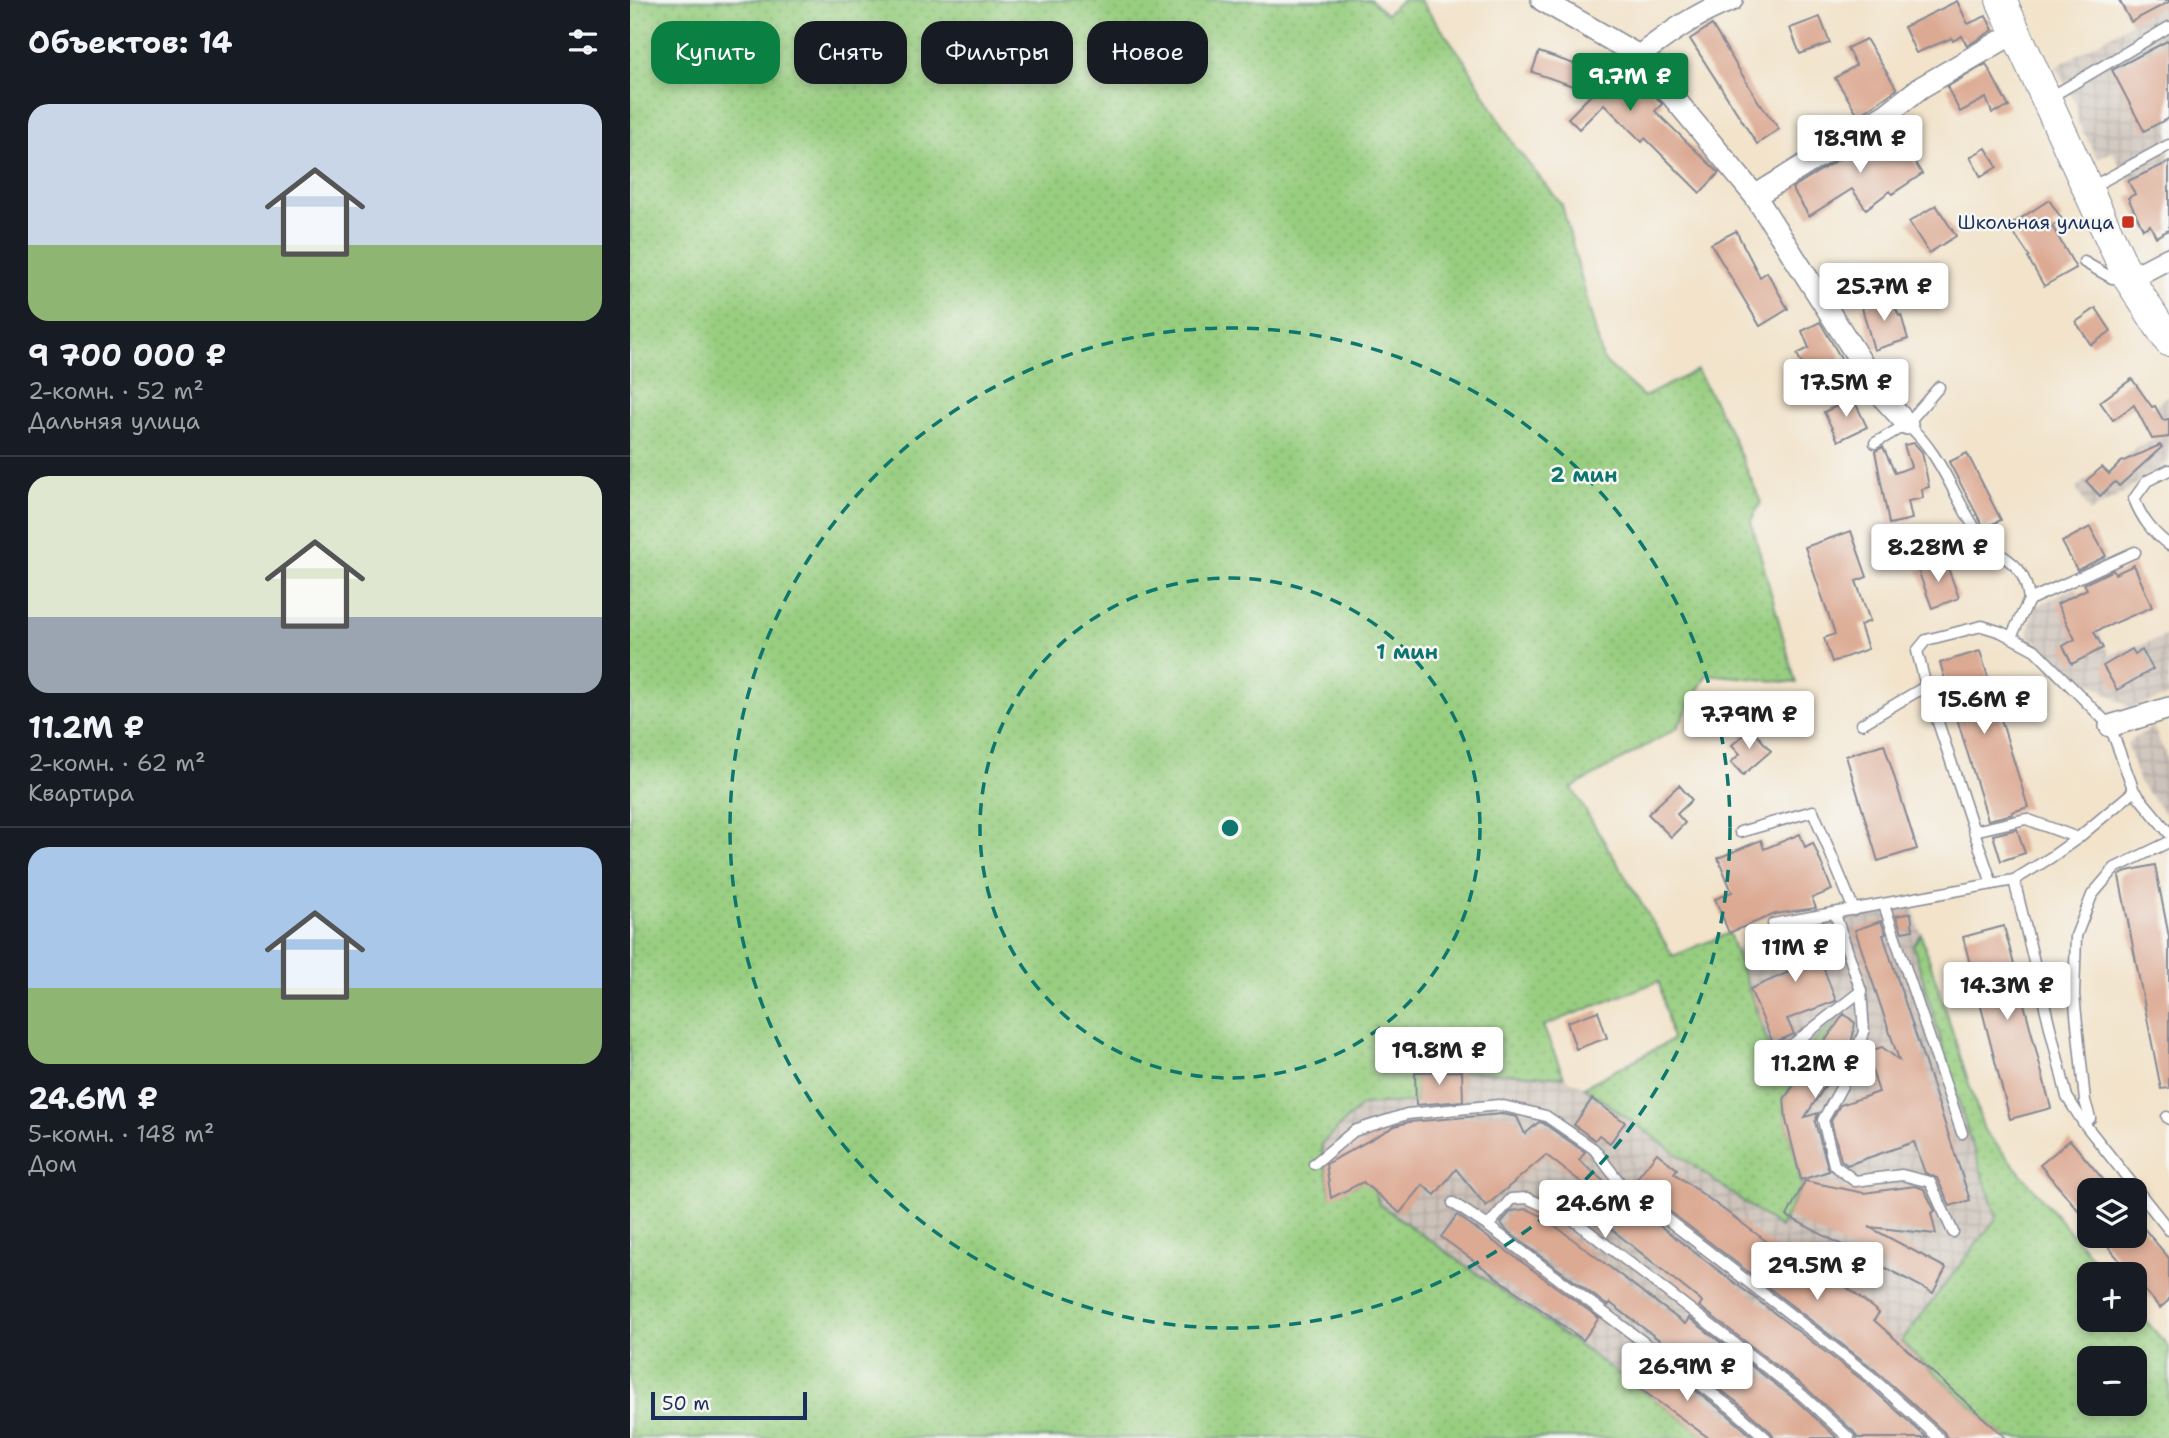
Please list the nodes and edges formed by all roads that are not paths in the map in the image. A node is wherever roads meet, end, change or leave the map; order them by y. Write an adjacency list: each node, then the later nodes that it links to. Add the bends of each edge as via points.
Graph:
1 (1542, 0): 6 (street)
2 (1732, 0): 6 (street, via 1672,31)
3 (2001, 0): 5 (street)
4 (2169, 27): 7 (lane)
5 (2016, 32): 7 (street); 10 (street, via 1920,88 1887,114)
6 (1639, 56): 10 (street)
7 (2047, 99): 9 (street)
8 (2169, 145): 9 (lane)
9 (2088, 189): 13 (street)
10 (1755, 196): 16 (street, via 1886,401)
11 (2169, 258): 13 (street)
12 (2084, 262): 13 (lane, via 2112,278)
13 (2129, 279): 14 (street)
14 (2169, 341)
15 (1940, 387): 16 (lane)
16 (1907, 424): 17 (lane); 21 (lane, via 1924,439 1947,474 1979,536 2016,565 2027,582)
17 (1875, 443)
18 (2169, 470): 19 (lane, via 2147,481 2134,499 2142,518)
19 (2169, 545)
20 (2135, 552): 21 (lane)
21 (2029, 600): 22 (lane)
22 (2011, 638): 23 (lane, via 1982,626 1926,640 1917,651); 26 (lane, via 2035,650)
23 (1926, 686): 25 (lane); 28 (lane)
24 (2169, 708): 26 (street)
25 (1862, 724)
26 (2110, 726): 27 (lane)
27 (2134, 791): 30 (lane); 31 (lane)
28 (1974, 831): 31 (lane, via 2026,819); 34 (lane)
29 (1740, 832): 36 (lane, via 1813,811)
30 (2169, 833)
31 (2078, 838): 33 (lane)
32 (2169, 842): 41 (lane, via 2115,868 2092,895 2076,936 2074,995 2090,1118)
33 (2014, 880): 34 (lane); 41 (lane, via 2067,1097)
34 (1992, 884): 35 (lane)
35 (1884, 905): 36 (lane); 42 (lane)
36 (1854, 910): 37 (lane)
37 (1835, 914): 38 (lane); 39 (lane)
38 (1773, 924)
39 (1861, 991): 40 (lane); 47 (lane, via 1864,1032 1823,1119 1834,1165 1855,1181 1902,1175 1930,1182)
40 (1774, 1059)
41 (2083, 1122): 46 (lane)
42 (1962, 1133)
43 (1314, 1164): 50 (lane, via 1354,1131 1407,1114 1499,1105 1546,1116 1594,1149 1620,1183 1870,1376)
44 (1453, 1203): 45 (lane)
45 (1488, 1226): 48 (lane); 49 (lane, via 1511,1199 1527,1198 1571,1218 1802,1395)
46 (2169, 1230)
47 (1953, 1232)
48 (1766, 1438)
49 (1849, 1438)
50 (1939, 1438)

